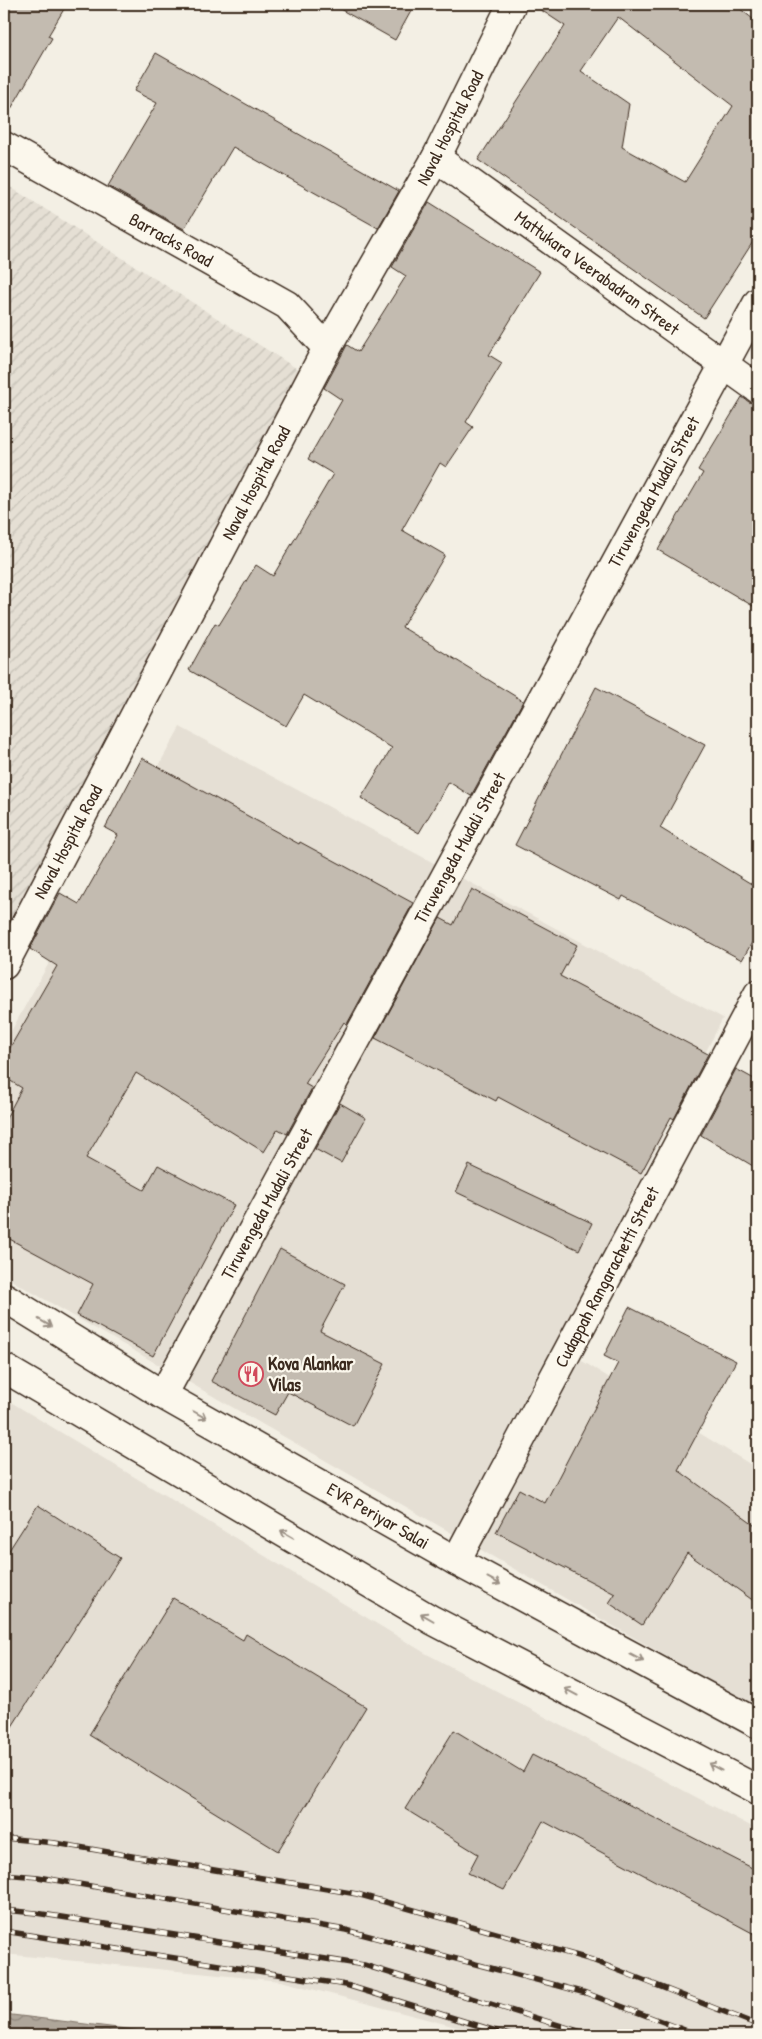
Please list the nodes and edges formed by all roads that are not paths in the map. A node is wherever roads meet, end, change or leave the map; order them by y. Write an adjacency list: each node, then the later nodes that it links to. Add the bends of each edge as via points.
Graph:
1 (512, 4): 3 (street, Naval Hospital Road)
2 (4, 146): 5 (street, Barracks Road, via 286,305)
3 (436, 158): 5 (street, Naval Hospital Road); 6 (street, Mattukara Veerabadran Street)
4 (758, 302): 6 (street, Tiruvengeda Mudali Street)
5 (327, 348): 8 (street, Naval Hospital Road)
6 (724, 363): 7 (street, Mattukara Veerabadran Street); 12 (street, Tiruvengeda Mudali Street)
7 (758, 389)
8 (4, 965)
9 (758, 994): 13 (street, Cudappah Rangarachetti Street)
10 (4, 1297): 12 (street, EVR Periyar Salai, one-way to 12)
11 (4, 1368): 15 (street, one-way to 11, via 432,1620)
12 (163, 1394): 13 (street, EVR Periyar Salai, one-way to 13)
13 (456, 1561): 14 (street, EVR Periyar Salai, one-way to 14)
14 (758, 1724)
15 (758, 1790)

